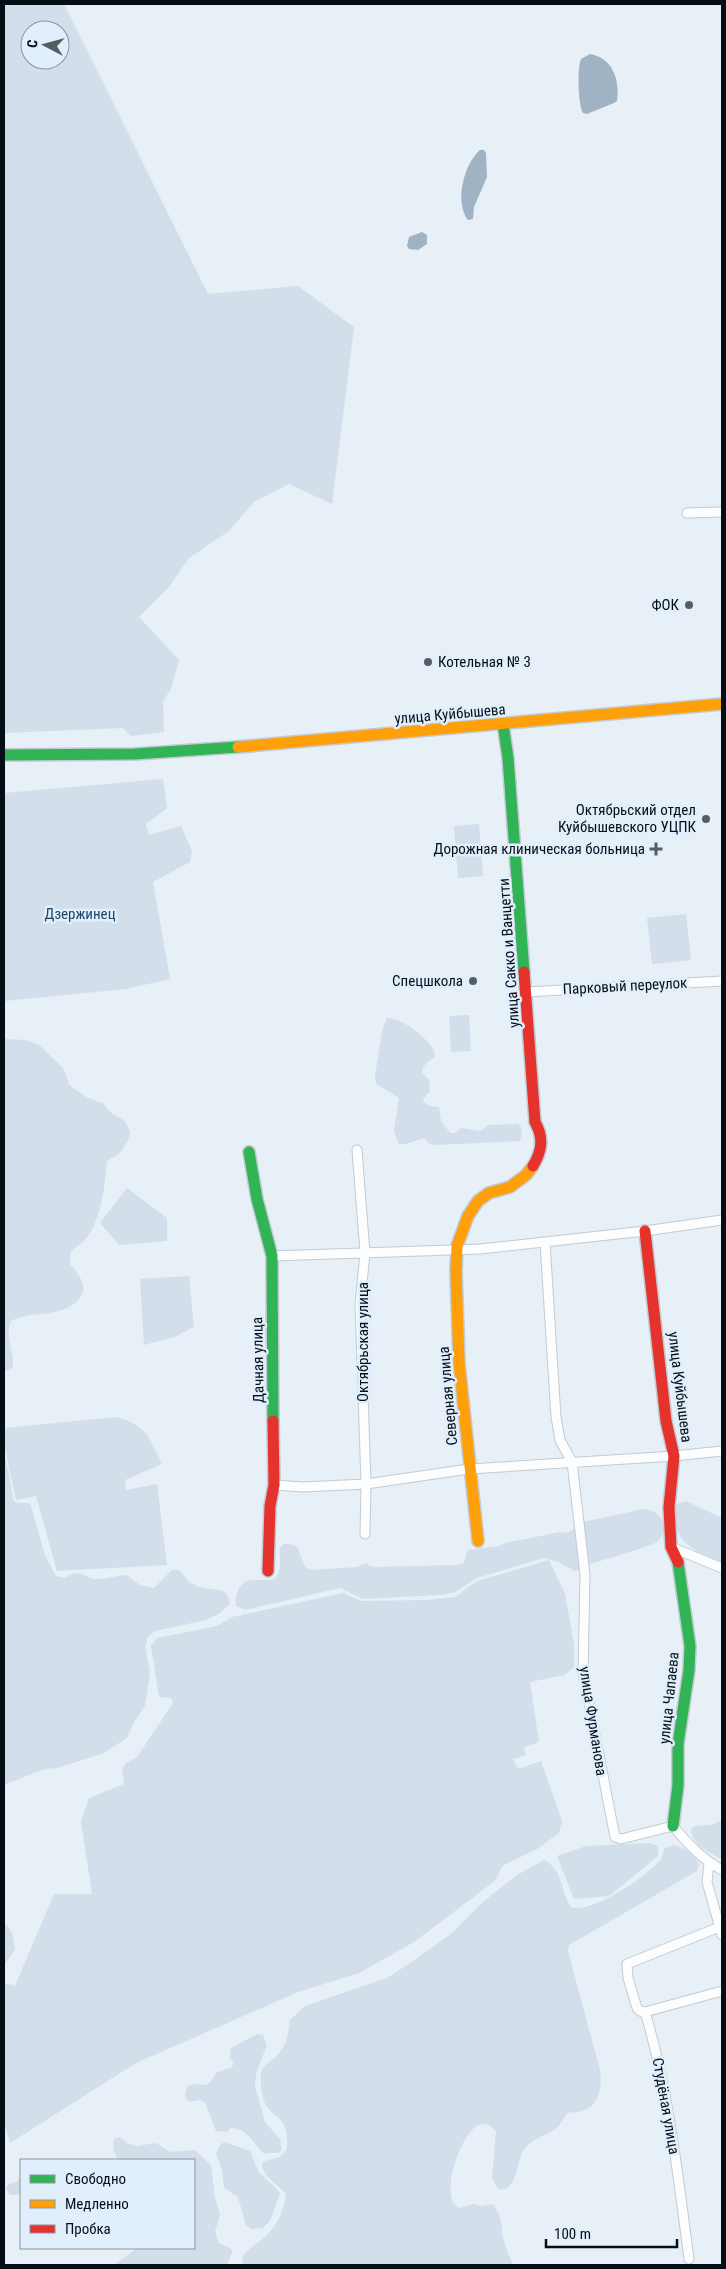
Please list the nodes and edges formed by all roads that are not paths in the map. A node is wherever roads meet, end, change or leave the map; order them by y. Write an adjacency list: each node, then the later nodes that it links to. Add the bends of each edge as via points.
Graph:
1 (722, 512): 2 (street)
2 (687, 513)
3 (722, 704): 4 (street, улица Куйбышева)
4 (503, 724): 5 (street, улица Куйбышева, via 135,754); 7 (street, улица Сакко и Ванцетти)
5 (4, 755)
6 (722, 981): 7 (street, Парковый переулок)
7 (527, 992): 13 (street, улица Сакко и Ванцетти, via 535,1122 543,1139 540,1151 527,1175 510,1187 483,1196 473,1206)
8 (357, 1150): 14 (street, Октябрьская улица)
9 (249, 1152): 15 (street, Дачная улица, via 257,1200)
10 (722, 1220): 11 (street)
11 (645, 1231): 12 (street); 17 (street, улица Куйбышева, via 666,1421)
12 (545, 1242): 13 (street); 18 (street, via 556,1417 560,1440)
13 (457, 1249): 14 (street); 19 (street, Северная улица, via 458,1358)
14 (365, 1253): 15 (street); 20 (street, Октябрьская улица, via 360,1304)
15 (272, 1256): 21 (street, Дачная улица)
16 (722, 1451): 17 (street)
17 (674, 1456): 18 (street); 24 (street, улица Куйбышева)
18 (572, 1462): 19 (street); 27 (street, улица Фурманова, via 585,1575 583,1673 615,1837 621,1839)
19 (469, 1469): 20 (street); 23 (street, Северная улица)
20 (366, 1484): 21 (street); 22 (street, Октябрьская улица)
21 (274, 1485): 26 (street, Дачная улица, via 270,1506)
22 (365, 1534)
23 (478, 1541)
24 (671, 1547): 25 (street); 27 (street, улица Чапаева, via 679,1564 690,1646 678,1744)
25 (722, 1568)
26 (268, 1571)
27 (673, 1826): 28 (street)
28 (709, 1863): 29 (street); 30 (street, via 707,1882)
29 (722, 1870)
30 (722, 1929): 32 (street, Студёная улица, via 629,1961 626,1969 637,2008)
31 (722, 1990): 32 (street)
32 (645, 2012): 33 (street, Студёная улица, via 657,2054)
33 (689, 2259)

